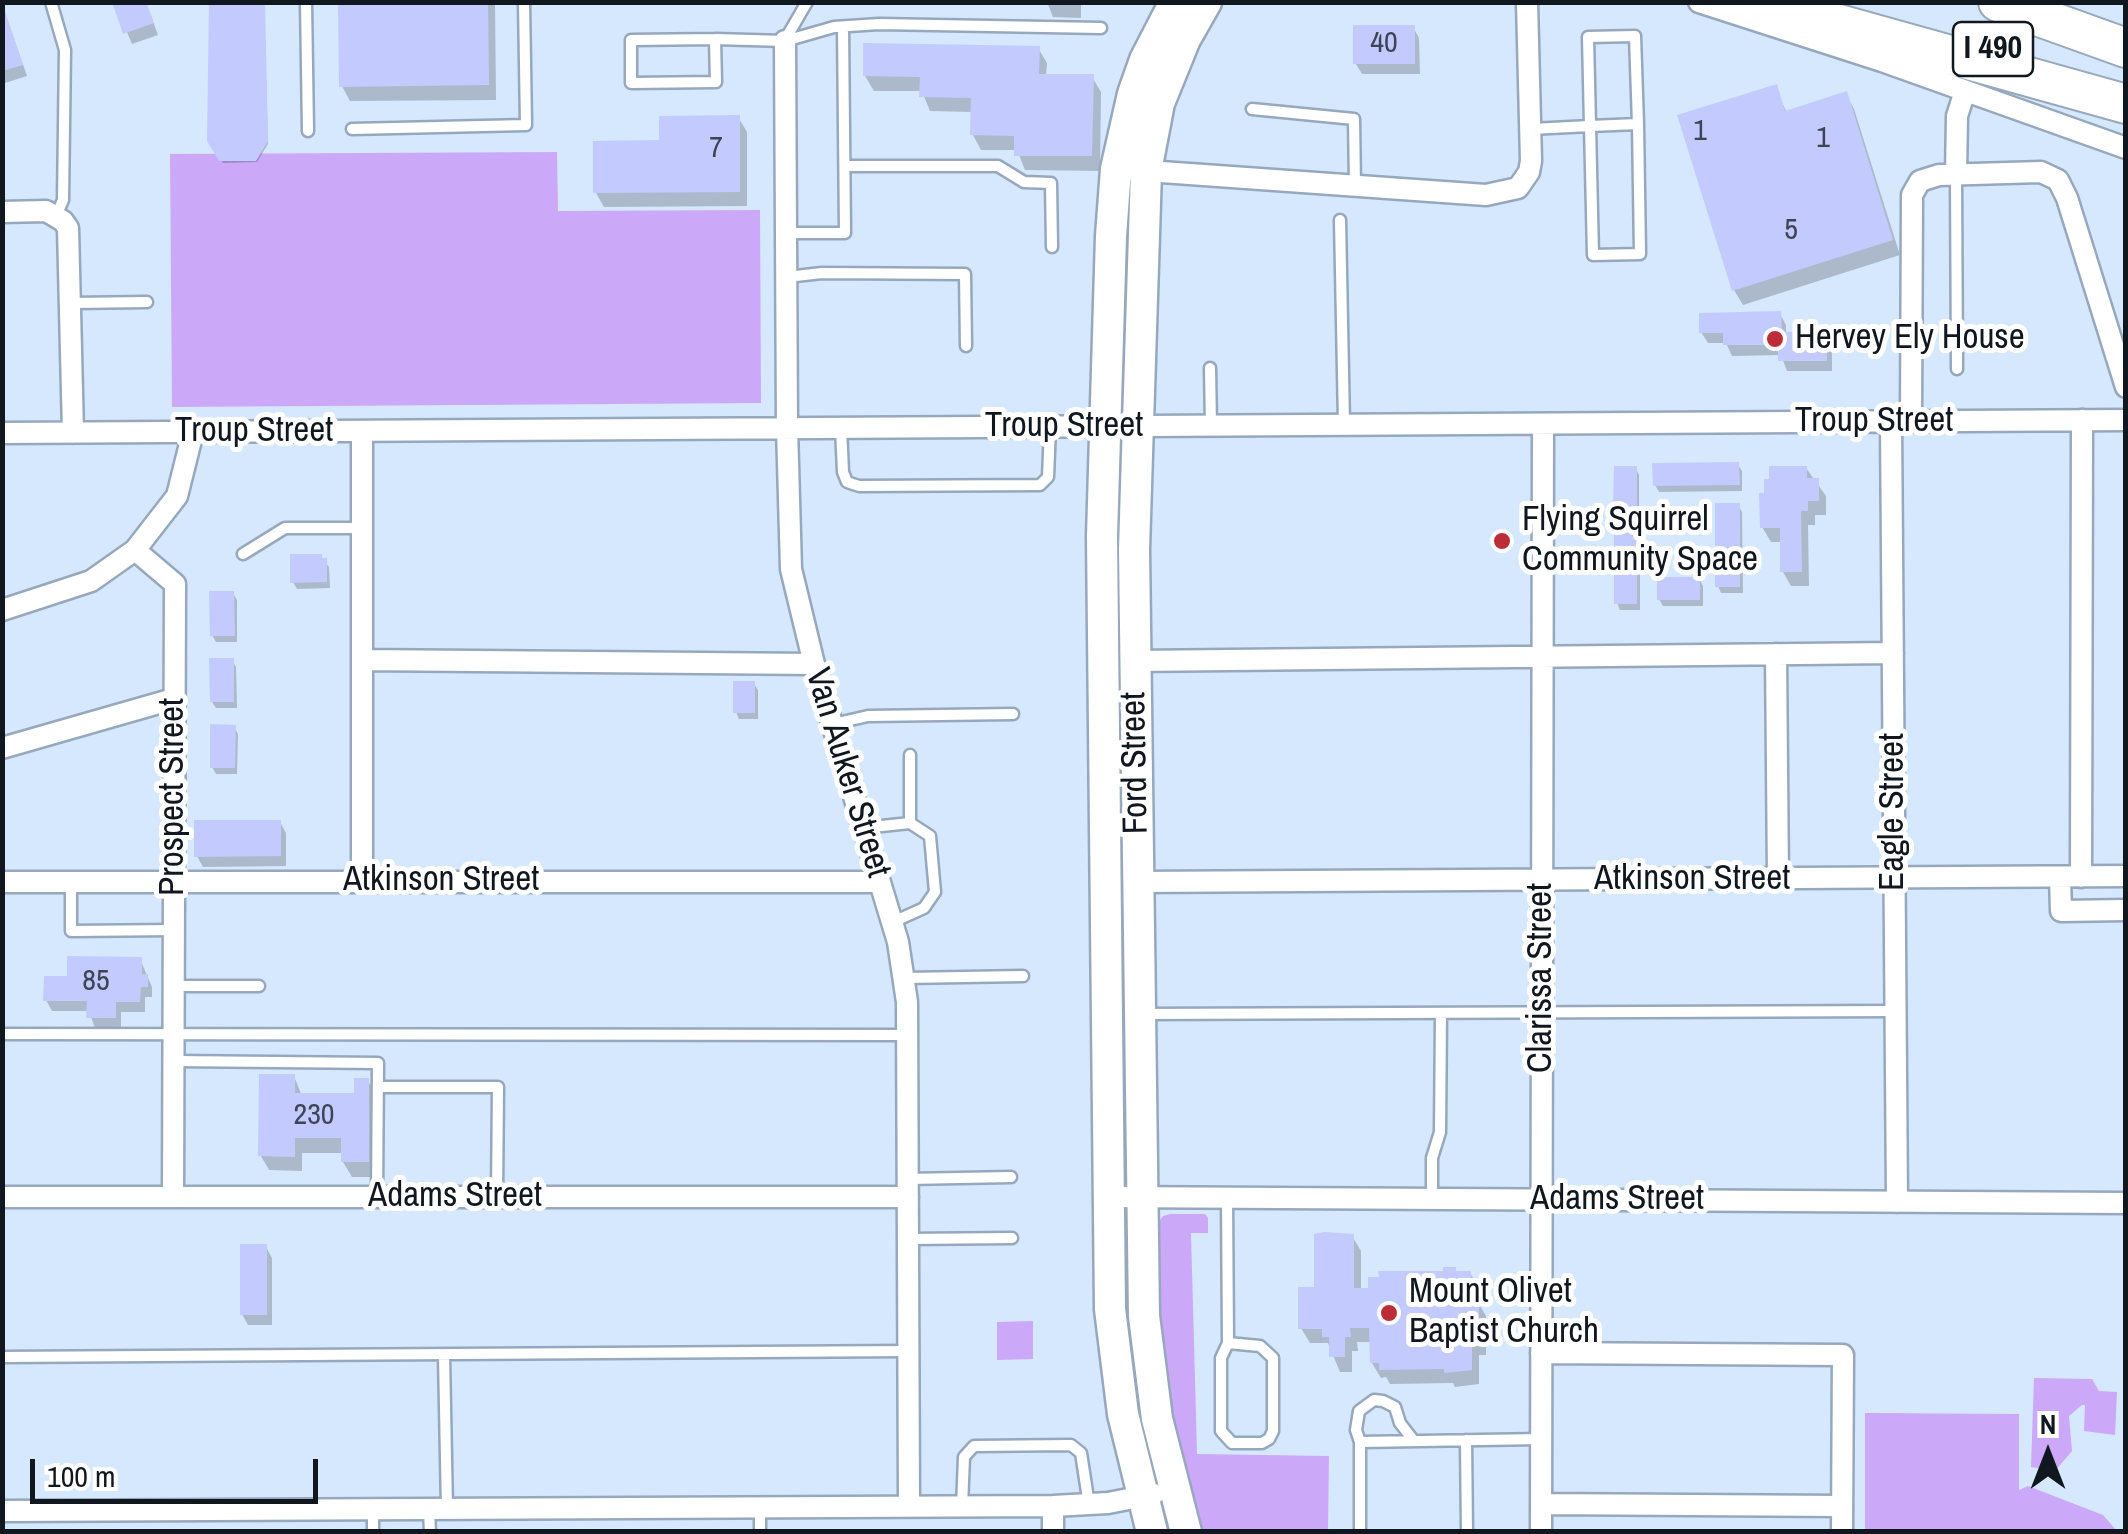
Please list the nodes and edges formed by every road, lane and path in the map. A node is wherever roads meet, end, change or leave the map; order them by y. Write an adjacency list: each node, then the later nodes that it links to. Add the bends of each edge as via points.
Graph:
1 (51, 2): 32 (lane, via 65,50 63,200)
2 (306, 2): 25 (lane)
3 (524, 2): 23 (lane, via 526,125)
4 (808, 2): 15 (lane)
5 (1175, 2): 28 (main road, Ford Street, via 1133,94)
6 (1206, 2): 28 (main road, Ford Street)
7 (1527, 2): 24 (street)
8 (1699, 2): 17 (street)
9 (1760, 2): 19 (highway)
10 (1860, 2): 18 (highway, I 490)
11 (1998, 2): 16 (highway, I 490)
12 (843, 26): 13 (lane); 15 (lane); 27 (lane)
13 (1101, 28)
14 (715, 40): 14 (lane, via 631,40 631,83 716,82); 15 (lane)
15 (785, 41): 34 (street, Van Auker Street)
16 (2126, 48)
17 (1965, 91): 26 (street); 29 (street, via 1956,123)
18 (2126, 96)
19 (2126, 104)
20 (1252, 109): 30 (lane, via 1354,119)
21 (1638, 124): 22 (lane); 22 (lane, via 1636,36 1588,37); 22 (lane, via 1640,254 1593,255)
22 (1590, 126): 24 (lane)
23 (352, 129)
24 (1530, 129): 30 (street, via 1529,172 1518,188 1486,195)
25 (308, 131)
26 (2126, 148)
27 (844, 166): 34 (lane, via 845,233); 35 (lane, via 998,166 1024,182 1051,183)
28 (1132, 170): 30 (street); 48 (main road, Ford Street); 49 (main road, Ford Street)
29 (1956, 175): 41 (lane); 42 (street, Eagle Street, via 2041,172 2058,180); 45 (street, Eagle Street, via 1926,178 1912,196)
30 (1355, 186)
31 (2, 212): 32 (street)
32 (56, 216): 38 (street, via 70,236)
33 (1340, 220): 47 (lane)
34 (786, 233): 36 (street, Van Auker Street)
35 (1052, 247)
36 (786, 277): 39 (lane, via 965,274); 52 (street, Van Auker Street)
37 (147, 302): 38 (lane)
38 (72, 303): 57 (street)
39 (966, 346)
40 (1210, 368): 50 (lane)
41 (1957, 369)
42 (2126, 386)
43 (2082, 420): 44 (street, Troup Street); 45 (street, Troup Street); 76 (street)
44 (2126, 420)
45 (1901, 422): 46 (street, Troup Street); 62 (street, Eagle Street)
46 (1543, 424): 47 (street, Troup Street); 63 (street, Clarissa Street)
47 (1344, 425): 50 (street, Troup Street)
48 (1105, 426): 49 (street, Troup Street); 51 (street, Troup Street); 108 (main road, Ford Street)
49 (1136, 426): 50 (street, Troup Street); 66 (main road, Ford Street)
50 (1211, 426)
51 (1050, 427): 53 (street, Troup Street); 53 (lane, via 1048,477 1040,484 859,486 846,482)
52 (786, 428): 53 (street, Troup Street); 54 (street, Troup Street); 67 (street, Van Auker Street, via 791,569)
53 (840, 428)
54 (362, 431): 55 (street, Troup Street); 58 (street)
55 (192, 432): 57 (street, Troup Street); 59 (street, via 177,496)
56 (2, 433): 57 (street, Troup Street)
57 (74, 433)
58 (362, 528): 60 (lane, via 286,528); 65 (street)
59 (135, 550): 61 (street, via 90,581); 68 (street, Prospect Street, via 175,584)
60 (243, 554)
61 (2, 610)
62 (1893, 653): 64 (street); 77 (street, Eagle Street)
63 (1542, 654): 64 (street); 66 (street); 85 (street, Clarissa Street)
64 (1776, 654): 80 (street)
65 (362, 660): 67 (street); 79 (street)
66 (1135, 661): 84 (main road, Ford Street)
67 (814, 664): 70 (street, Van Auker Street)
68 (173, 699): 71 (street); 78 (street, Prospect Street)
69 (1013, 714): 70 (lane, via 868,716)
70 (832, 724): 74 (street, Van Auker Street)
71 (2, 748)
72 (910, 755): 73 (lane)
73 (910, 823): 74 (lane); 87 (lane, via 930,836 935,892 924,908)
74 (863, 828): 83 (street, Van Auker Street)
75 (2126, 876): 76 (street, Atkinson Street)
76 (2070, 877): 77 (street, Atkinson Street); 86 (street, via 2061,911)
77 (1894, 879): 80 (street, Atkinson Street); 93 (street, Eagle Street)
78 (175, 880): 79 (street, Atkinson Street); 81 (street, Atkinson Street); 88 (street, Prospect Street)
79 (362, 880): 83 (street, Atkinson Street)
80 (1778, 880): 85 (street, Atkinson Street)
81 (71, 881): 82 (street, Atkinson Street); 88 (lane, via 71,931)
82 (2, 882)
83 (879, 882): 87 (street, Van Auker Street)
84 (1138, 882): 85 (street, Atkinson Street); 96 (main road, Ford Street)
85 (1542, 882): 94 (street, Clarissa Street)
86 (2126, 910)
87 (893, 922): 90 (street, Van Auker Street)
88 (175, 930): 91 (street, Prospect Street)
89 (1022, 976): 90 (lane)
90 (905, 978): 99 (street, Van Auker Street)
91 (174, 986): 92 (lane); 97 (street, Prospect Street)
92 (260, 986)
93 (1896, 1011): 94 (lane); 113 (street, Eagle Street)
94 (1542, 1012): 95 (lane); 112 (street, Clarissa Street)
95 (1441, 1013): 96 (lane); 111 (lane)
96 (1140, 1014): 109 (main road, Ford Street)
97 (173, 1032): 98 (lane); 99 (lane); 100 (street, Prospect Street)
98 (2, 1034)
99 (908, 1035): 103 (street, Van Auker Street)
100 (174, 1061): 101 (lane, via 378,1064); 105 (street, Prospect Street)
101 (378, 1087): 106 (lane); 107 (lane, via 498,1087)
102 (1011, 1177): 103 (lane)
103 (908, 1188): 107 (street, Adams Street); 116 (street, Van Auker Street)
104 (2, 1197): 105 (street, Adams Street)
105 (174, 1197): 106 (street, Adams Street)
106 (378, 1197): 107 (street, Adams Street)
107 (497, 1197)
108 (1108, 1198): 109 (street, Adams Street); 127 (main road, Ford Street, via 1112,1344)
109 (1142, 1198): 110 (street, Adams Street); 126 (main road, Ford Street, via 1146,1351)
110 (1228, 1198): 111 (street, Adams Street); 117 (lane)
111 (1432, 1199): 112 (street, Adams Street)
112 (1542, 1200): 113 (street, Adams Street); 119 (street, Clarissa Street)
113 (1897, 1202): 114 (street, Adams Street)
114 (2126, 1203)
115 (1012, 1238): 116 (lane)
116 (908, 1239): 118 (street, Van Auker Street)
117 (1228, 1343): 117 (lane, via 1221,1358 1222,1431 1232,1443 1262,1442 1274,1431 1273,1358 1260,1346)
118 (908, 1351): 120 (lane); 129 (street, Van Auker Street)
119 (1542, 1353): 122 (street, Clarissa Street); 132 (street, via 1843,1355)
120 (444, 1356): 121 (lane); 136 (lane)
121 (2, 1357)
122 (1542, 1439): 123 (lane); 128 (street, Clarissa Street)
123 (1466, 1440): 124 (lane); 143 (lane)
124 (1414, 1441): 125 (lane); 125 (lane, via 1395,1407 1374,1400 1358,1411)
125 (1360, 1442): 142 (lane)
126 (1175, 1488): 127 (street); 141 (main road, Ford Street)
127 (1142, 1497): 131 (street); 140 (main road, Ford Street)
128 (1542, 1504): 132 (street); 144 (street, Clarissa Street)
129 (908, 1506): 133 (street); 134 (street)
130 (1053, 1506): 131 (street); 133 (street); 139 (street)
131 (1090, 1506): 133 (lane, via 1082,1453 1071,1445 974,1446 964,1456)
132 (1842, 1506): 145 (street)
133 (962, 1507)
134 (760, 1508): 136 (street); 138 (lane)
135 (2, 1511): 137 (street)
136 (435, 1518): 137 (street)
137 (373, 1521)
138 (760, 1532)
139 (1053, 1532)
140 (1152, 1532)
141 (1186, 1532)
142 (1360, 1532)
143 (1467, 1532)
144 (1542, 1532)
145 (1842, 1532)

